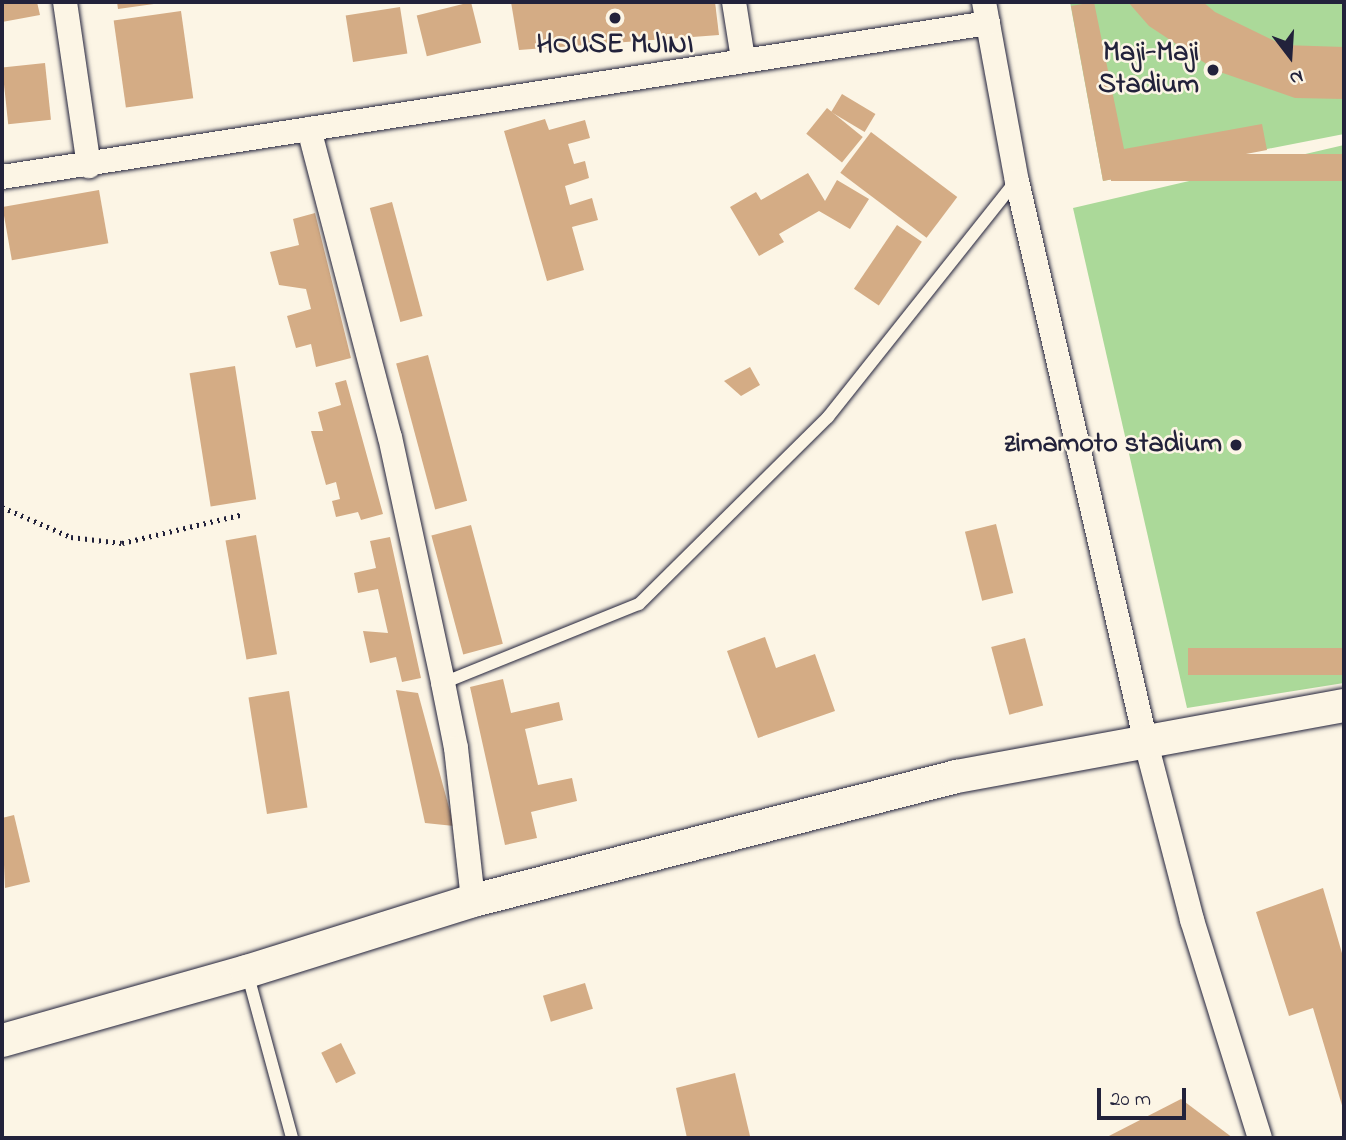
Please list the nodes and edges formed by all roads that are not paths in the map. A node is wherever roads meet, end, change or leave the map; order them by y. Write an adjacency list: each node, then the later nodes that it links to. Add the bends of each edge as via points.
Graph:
1 (65, 2): 6 (street)
2 (734, 2): 4 (street)
3 (986, 12): 4 (street); 8 (street)
4 (743, 59): 5 (street)
5 (309, 129): 6 (street); 9 (street, via 390,437)
6 (89, 166): 7 (street)
7 (2, 177)
8 (1017, 181): 9 (lane, via 828,417 639,604); 11 (street)
9 (443, 683): 12 (street, via 456,748)
10 (1344, 705): 11 (street)
11 (1146, 743): 12 (street, via 956,776); 16 (street, via 1192,920)
12 (473, 900): 13 (street)
13 (246, 971): 14 (street); 15 (lane)
14 (2, 1040)
15 (292, 1138)
16 (1260, 1138)

